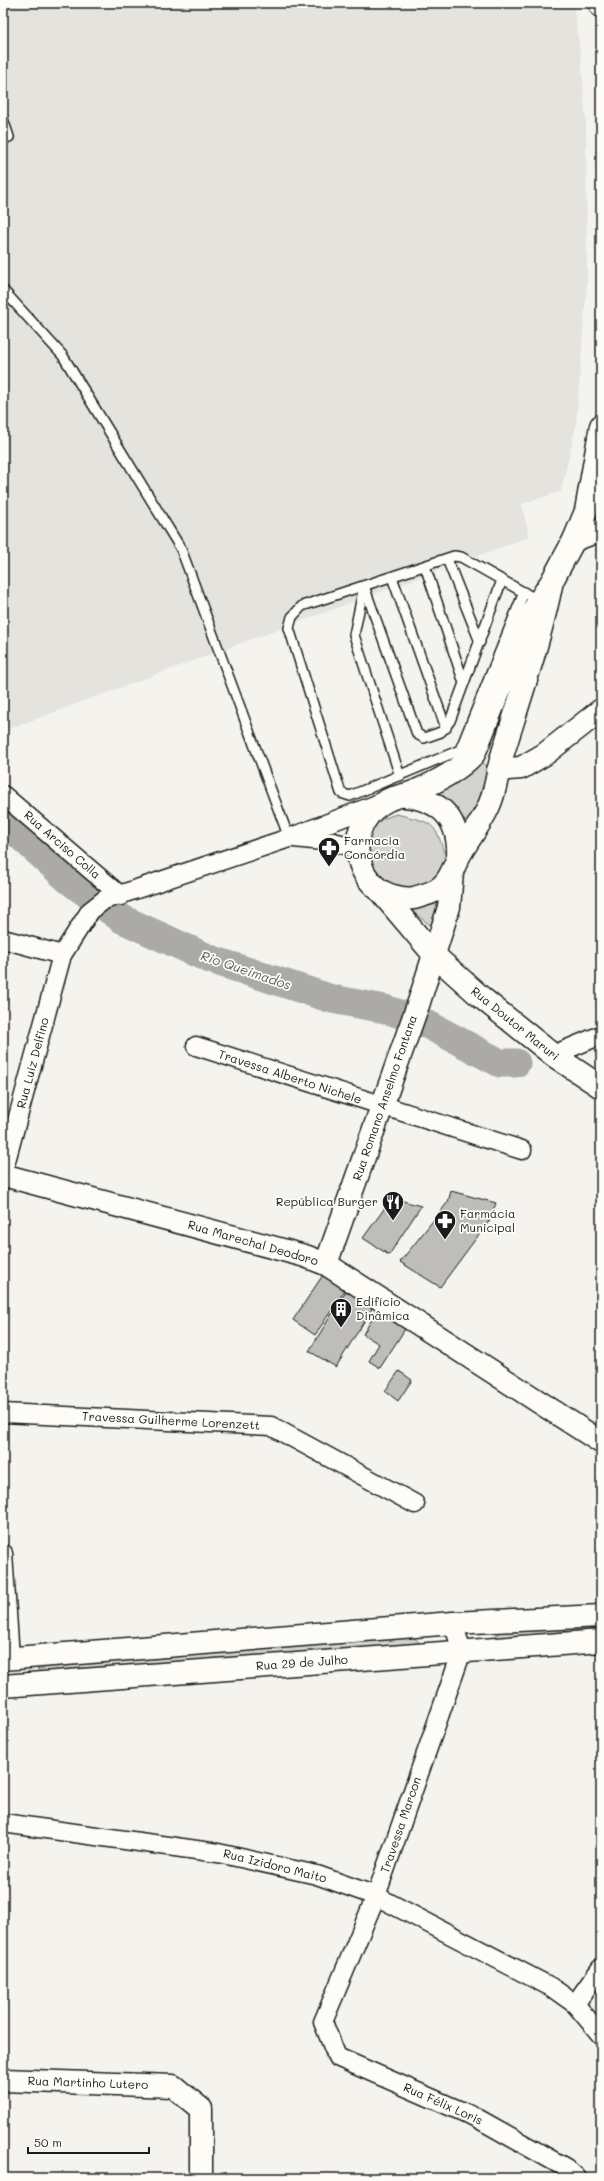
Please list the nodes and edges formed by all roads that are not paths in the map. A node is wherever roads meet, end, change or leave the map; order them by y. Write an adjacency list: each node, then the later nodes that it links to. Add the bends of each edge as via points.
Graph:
1 (600, 3): 2 (main road)
2 (601, 6)
3 (3, 119): 4 (lane, via 9,137)
4 (3, 140)
5 (3, 292): 26 (lane, via 63,356 181,549)
6 (601, 426): 7 (main road)
7 (601, 430): 8 (main road)
8 (594, 510): 10 (main road)
9 (601, 530): 10 (main road)
10 (574, 540): 15 (main road)
11 (447, 559): 12 (lane); 14 (lane, via 460,557); 18 (lane)
12 (425, 566): 13 (lane); 19 (lane)
13 (392, 576): 16 (lane); 21 (lane)
14 (502, 580): 17 (lane); 18 (lane)
15 (552, 581): 17 (main road); 23 (main road, via 543,625)
16 (364, 586): 21 (lane, via 416,734 424,738); 24 (lane, via 354,635); 24 (lane, via 302,606 292,617 289,628 340,793 350,796)
17 (532, 597): 22 (main road, via 528,618); 24 (lane, via 460,750)
18 (480, 642): 19 (lane)
19 (464, 683): 21 (lane)
20 (601, 710): 23 (main road, via 545,754 521,768)
21 (446, 728)
22 (474, 754): 23 (main road); 24 (main road, via 460,768)
23 (498, 770): 28 (main road, via 488,808)
24 (398, 791): 26 (street, Rua Luiz Delfino); 27 (main road, via 365,819 359,833); 28 (main road, via 435,804 447,814 455,827 459,842)
25 (3, 795): 30 (street, Rua Arciso Colla)
26 (289, 838): 27 (street, via 333,842); 30 (street, Rua Luiz Delfino)
27 (357, 848): 29 (main road, via 359,864 366,877)
28 (455, 866): 29 (main road, via 441,886 426,895 410,898 392,896); 33 (main road, via 449,907)
29 (377, 888): 33 (main road, Rua Doutor Maruri)
30 (112, 898): 32 (street, Rua Luiz Delfino, via 90,911)
31 (3, 939): 32 (street)
32 (62, 955): 40 (street, Rua Luiz Delfino)
33 (434, 955): 36 (main road, Rua Doutor Maruri, via 482,998); 38 (main road, Rua Romano Anselmo Fontana)
34 (601, 1035): 36 (street)
35 (196, 1046): 38 (street, Travessa Alberto Nichele)
36 (553, 1055): 37 (main road, Rua Doutor Maruri)
37 (601, 1087)
38 (383, 1106): 39 (street, Travessa Alberto Nichele); 42 (main road, Rua Romano Anselmo Fontana)
39 (522, 1150)
40 (3, 1172)
41 (3, 1175): 42 (main road, Rua Marechal Deodoro, via 305,1256)
42 (326, 1264): 44 (main road, Rua Marechal Deodoro)
43 (3, 1413): 45 (street, Travessa Guilherme Lorenzett, via 271,1426)
44 (601, 1442)
45 (415, 1504)
46 (3, 1553): 51 (street)
47 (601, 1616): 48 (main road)
48 (453, 1623): 50 (street); 51 (main road)
49 (601, 1642): 50 (main road, Rua 29 de Julho)
50 (462, 1651): 52 (main road, Rua 29 de Julho); 54 (street, Travessa Marcon)
51 (6, 1659): 52 (main road)
52 (4, 1691)
53 (3, 1823): 54 (street, Rua Izidoro Maito, via 218,1853 317,1875)
54 (376, 1896): 56 (street, Rua Izidoro Maito, via 550,1987); 57 (street, Travessa Marcon)
55 (601, 1968): 56 (street)
56 (575, 2004): 58 (street, Rua Izidoro Maito)
57 (323, 2022): 61 (street, Rua Félix Loris, via 337,2057 477,2118 566,2168)
58 (601, 2035)
59 (3, 2080): 60 (main road, Rua Martinho Lutero, via 173,2086 201,2108)
60 (201, 2178)
61 (577, 2178)

